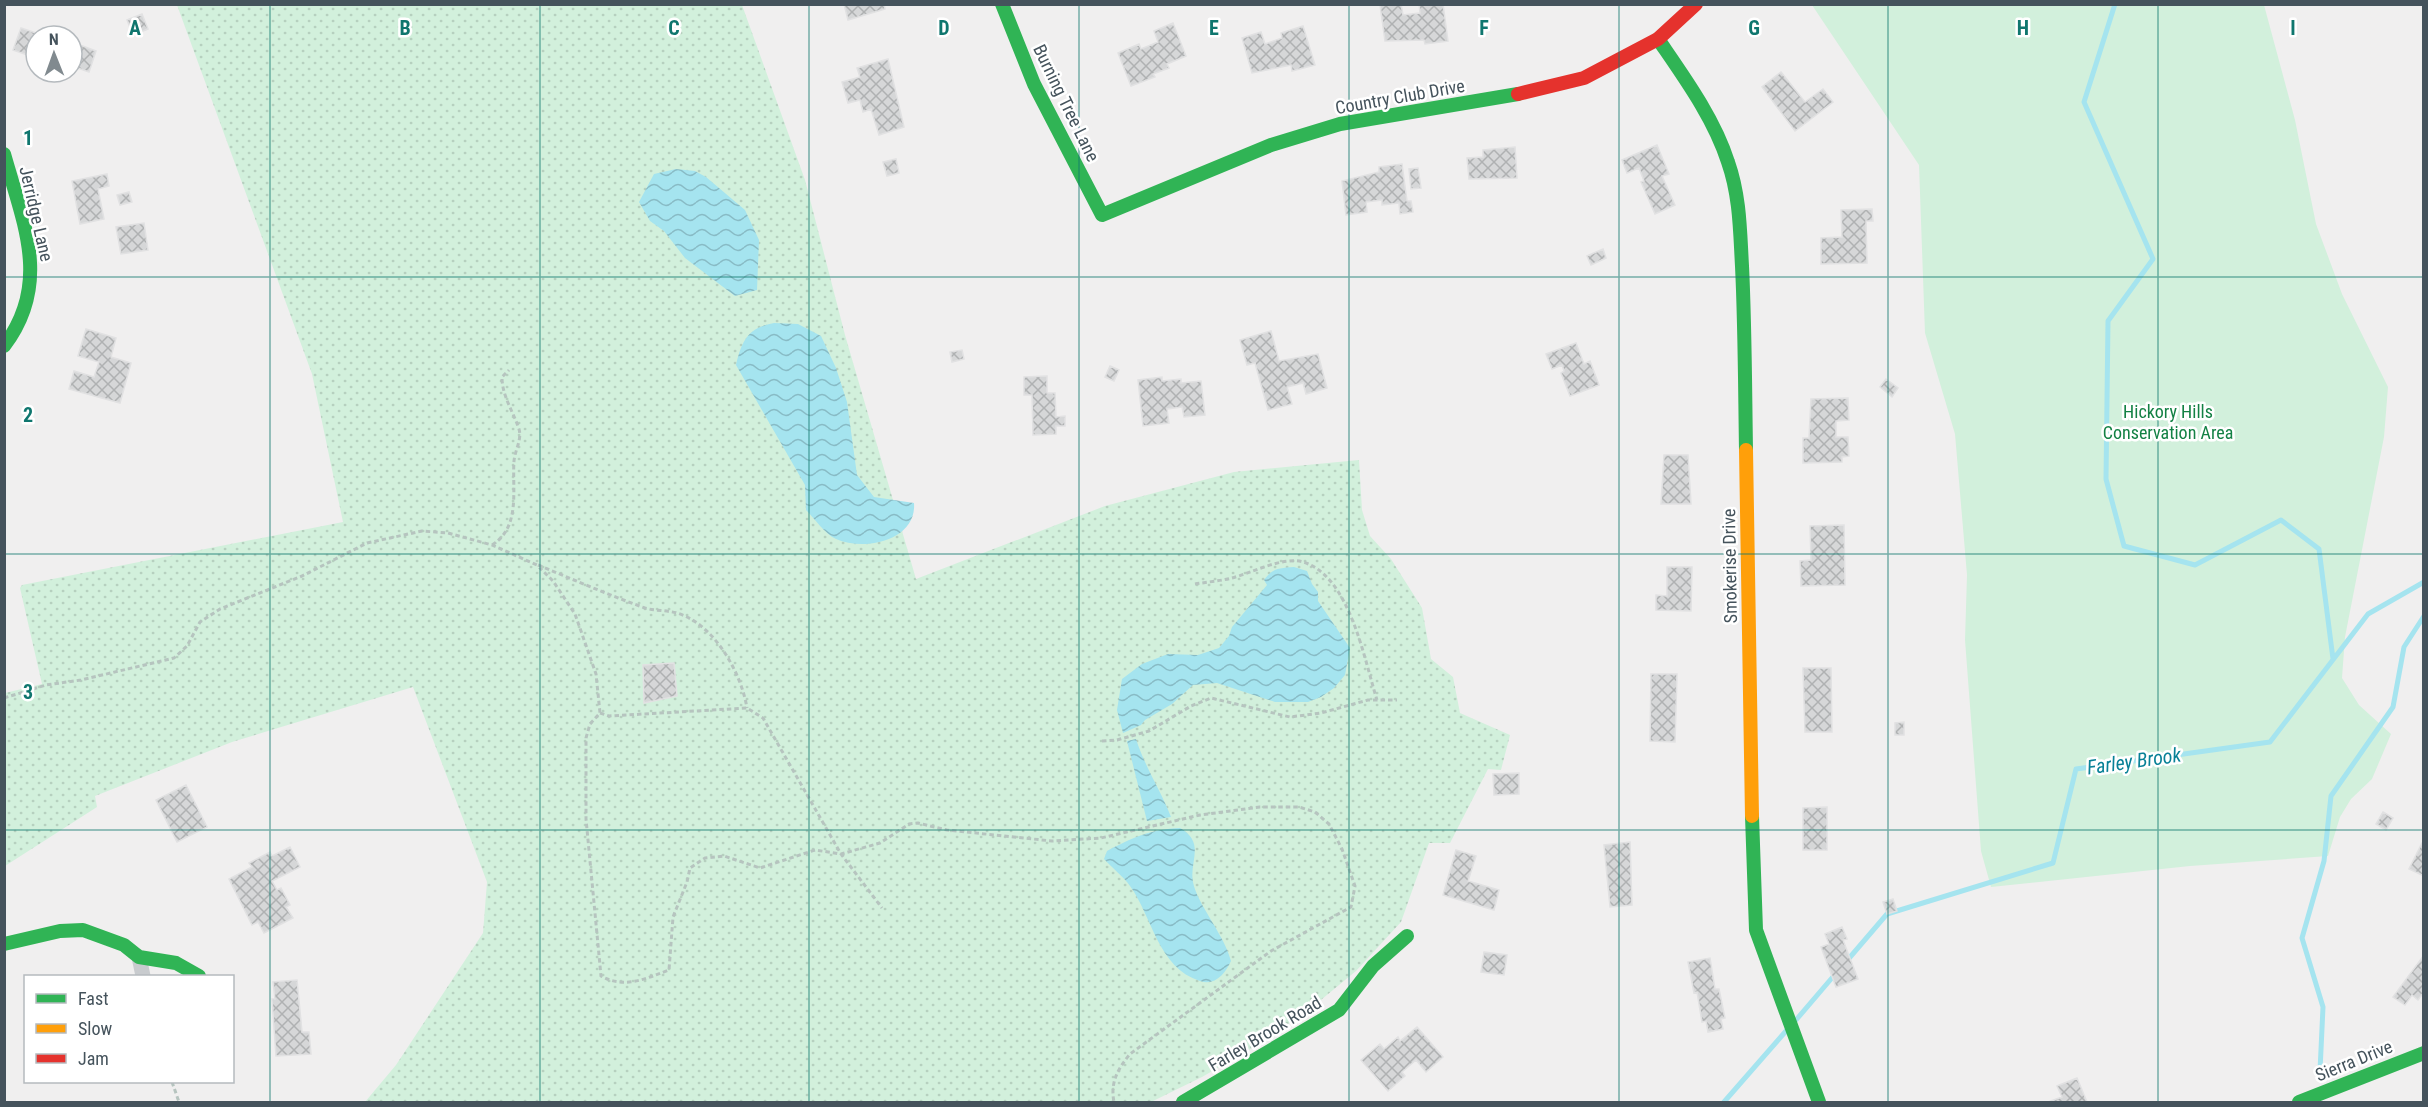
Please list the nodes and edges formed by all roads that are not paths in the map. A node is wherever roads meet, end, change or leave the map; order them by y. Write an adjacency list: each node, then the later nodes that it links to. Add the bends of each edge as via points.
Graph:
1 (1002, 4): 5 (street, Burning Tree Lane, via 1034,84)
2 (1695, 4): 3 (street, Country Club Drive)
3 (1658, 39): 5 (street, Country Club Drive, via 1584,78 1509,96 1340,124 1271,145); 14 (street, Smokerise Drive, via 1710,122 1728,161 1739,203 1756,930)
4 (4, 154): 6 (street, Jerridge Lane, via 32,284 23,323)
5 (1101, 214)
6 (4, 346)
7 (1407, 936): 13 (street, Farley Brook Road, via 1373,966 1339,1010)
8 (4, 944): 9 (street, via 60,931 83,930 124,945)
9 (139, 957): 10 (street); 11 (street, via 176,963)
10 (143, 975)
11 (197, 975)
12 (2424, 1053): 15 (street, Sierra Drive)
13 (1183, 1102)
14 (1819, 1102)
15 (2299, 1102)

